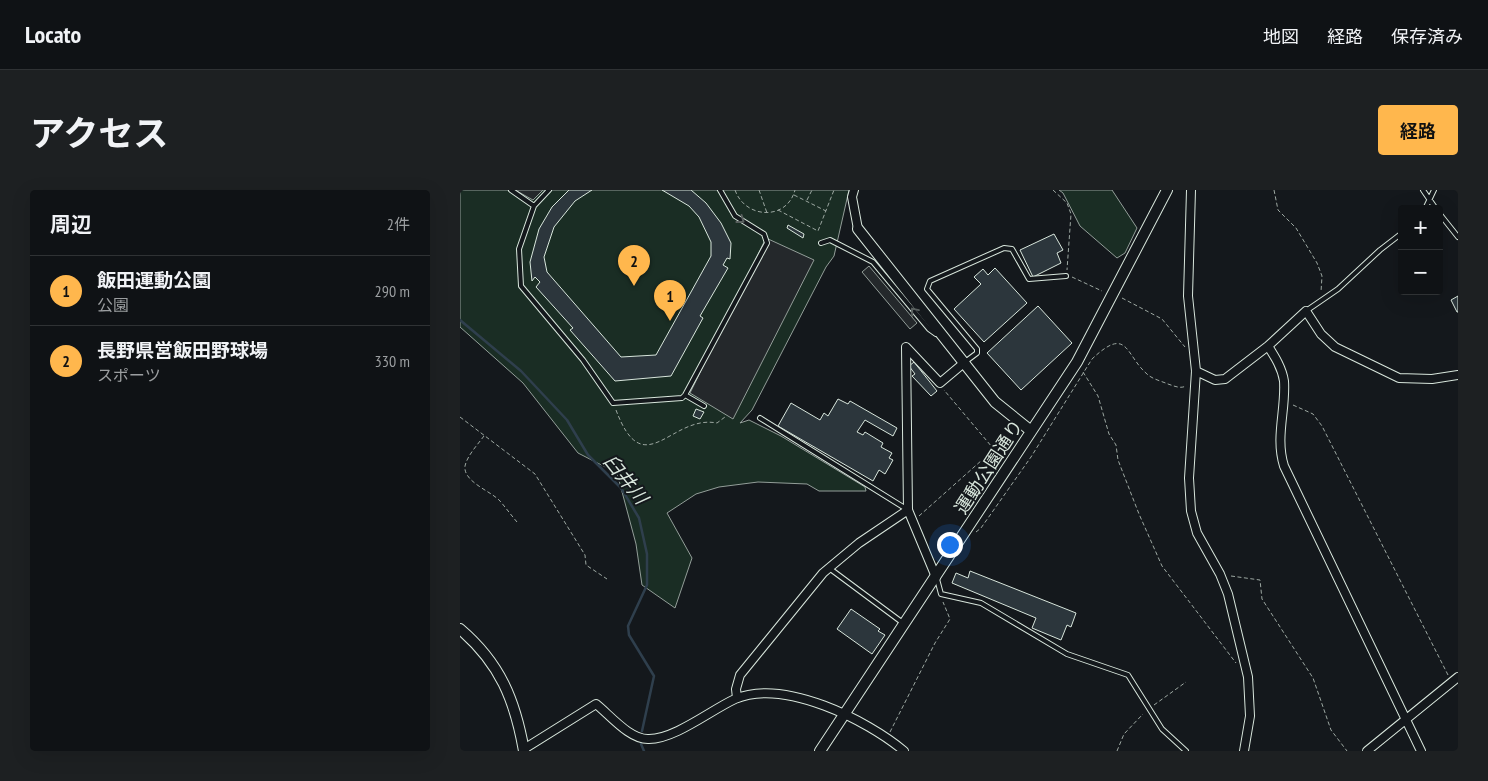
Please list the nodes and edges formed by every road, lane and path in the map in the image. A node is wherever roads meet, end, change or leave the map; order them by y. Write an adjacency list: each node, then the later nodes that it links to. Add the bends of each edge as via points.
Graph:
1 (511, 190): 21 (lane)
2 (549, 190): 21 (lane)
3 (720, 190): 43 (lane, one-way to 43, via 735,216 764,234 767,243)
4 (735, 190): 24 (path, via 741,201 752,210)
5 (758, 190): 24 (path)
6 (795, 190): 16 (path)
7 (812, 190): 18 (path)
8 (834, 190): 23 (path)
9 (854, 190): 26 (street, via 852,197)
10 (1053, 190): 30 (path, via 1067,204 1071,214)
11 (1167, 190): 31 (street, 運動公園通り)
12 (1191, 190): 36 (street, via 1188,296)
13 (1274, 190): 32 (path, via 1278,210 1296,228 1317,263 1322,286)
14 (1423, 190): 17 (lane)
15 (1434, 190): 17 (lane)
16 (794, 194): 18 (path); 22 (path, via 786,206)
17 (1431, 200): 19 (lane); 20 (lane)
18 (807, 201): 23 (path)
19 (1428, 205)
20 (1434, 205)
21 (534, 206): 45 (lane, via 519,249 521,286 583,360)
22 (778, 210): 23 (path, via 818,231); 24 (path)
23 (826, 211)
24 (767, 213)
25 (1443, 218): 28 (lane)
26 (858, 229): 34 (street)
27 (1398, 236): 32 (lane)
28 (1458, 237)
29 (821, 243): 34 (lane, one-way to 29, via 929,329 873,262 830,240)
30 (1066, 276): 31 (path); 37 (lane, via 1029,279 1012,249 1004,248 930,280 927,289 977,349 977,354)
31 (1108, 293): 36 (path, via 1162,319); 50 (street, 運動公園通り, via 1077,362)
32 (1318, 303): 33 (lane)
33 (1306, 311): 35 (street); 40 (street, via 1321,334 1335,346 1399,378 1432,379)
34 (950, 343): 37 (street)
35 (1268, 346): 38 (street, via 1225,379 1215,380); 44 (street, via 1284,382)
36 (1194, 359): 38 (street)
37 (965, 362): 41 (street); 50 (street, via 995,402)
38 (1196, 370): 59 (street, via 1189,478 1191,511 1197,533)
39 (1083, 371): 42 (path, via 1102,350 1116,344 1128,349 1148,376 1178,387); 57 (path, via 1031,458 981,528 974,534); 65 (path, via 1098,396 1109,434 1116,445 1118,460 1162,566)
40 (1458, 375)
41 (940, 383): 54 (street, via 906,347); 55 (path, via 992,447 991,452)
42 (1187, 385)
43 (685, 395): 45 (lane, via 682,398); 46 (lane)
44 (1282, 402): 66 (path, via 1313,414 1322,426); 71 (street, via 1279,452 1284,466)
45 (613, 403): 48 (path, via 625,433 644,445 654,444 693,425 717,423)
46 (704, 406)
47 (460, 417): 51 (path)
48 (725, 417)
49 (760, 418): 54 (lane)
50 (1031, 430): 57 (street, 運動公園通り)
51 (484, 436): 52 (path); 61 (path, via 535,474 585,555 586,566)
52 (465, 467): 53 (path); 56 (path, via 472,481 498,499)
53 (460, 468)
54 (908, 510): 55 (street); 58 (street, via 859,542)
55 (913, 521): 60 (street)
56 (517, 522)
57 (967, 531): 60 (street, 運動公園通り)
58 (829, 568): 63 (lane); 68 (street, via 750,660 740,675)
59 (1220, 574): 78 (street, via 1248,677 1250,716); 79 (path, via 1260,580 1262,598 1313,678 1331,730)
60 (936, 577): 62 (lane); 63 (street, 運動公園通り)
61 (607, 579)
62 (942, 594): 69 (lane, via 981,603 1067,654 1128,675); 72 (path, via 950,619)
63 (905, 624): 70 (street, 運動公園通り)
64 (460, 629): 73 (street, via 490,659 502,680 519,721)
65 (1236, 663)
66 (1455, 679): 71 (street)
67 (1186, 682): 69 (path)
68 (737, 698): 70 (street, via 776,693); 73 (street, via 688,725 648,740 636,737 596,704)
69 (1150, 708): 76 (path, via 1124,734); 77 (lane, via 1162,729)
70 (845, 714): 72 (street); 74 (street, 運動公園通り)
71 (1407, 719): 80 (street); 81 (street)
72 (888, 737): 75 (street)
73 (523, 750)
74 (820, 751)
75 (904, 751)
76 (1116, 751)
77 (1186, 751)
78 (1244, 751)
79 (1347, 751)
80 (1367, 751)
81 (1420, 751)

